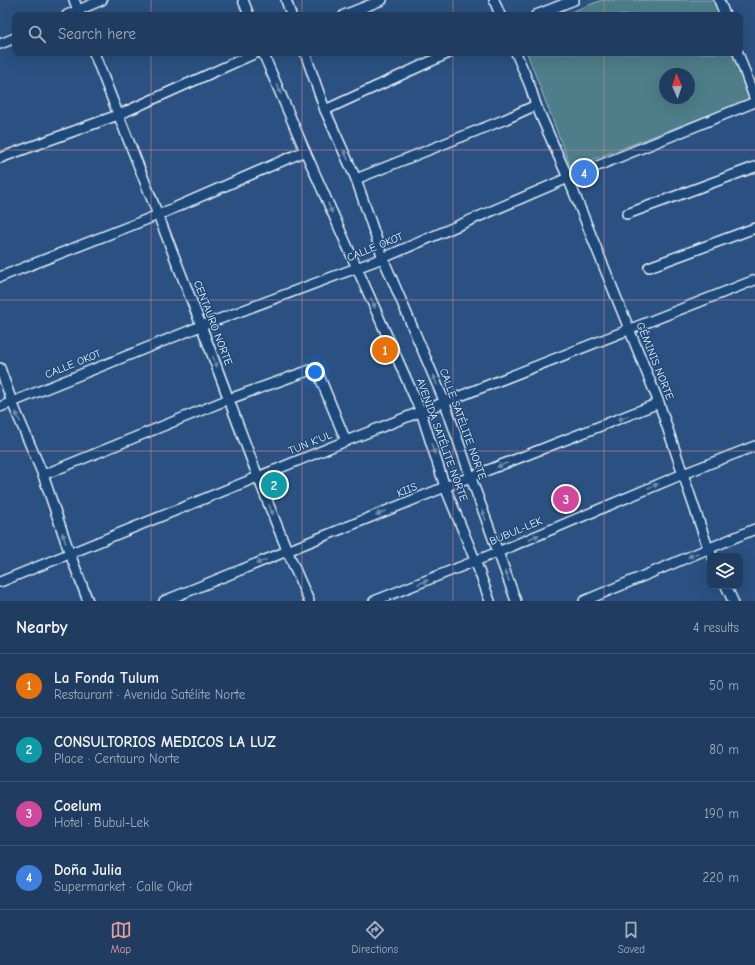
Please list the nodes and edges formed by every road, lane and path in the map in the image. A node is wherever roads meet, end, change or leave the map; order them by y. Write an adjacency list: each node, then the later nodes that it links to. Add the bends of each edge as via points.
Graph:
1 (74, 0): 9 (street)
2 (102, 0): 10 (street)
3 (243, 0): 11 (street)
4 (286, 0): 12 (street)
5 (382, 0): 13 (street)
6 (494, 0): 14 (street)
7 (574, 0): 15 (street)
8 (720, 0): 16 (street)
9 (79, 12)
10 (81, 12)
11 (248, 12)
12 (290, 12)
13 (352, 12)
14 (499, 12)
15 (544, 12)
16 (724, 12)
17 (12, 39): 18 (street)
18 (0, 44)
19 (95, 56): 29 (street, CENTAURO NORTE)
20 (249, 56): 29 (street)
21 (264, 56): 30 (street, AVENIDA SATÉLITE NORTE, one-way to 30)
22 (305, 56): 28 (street, CALLE SATÉLITE NORTE)
23 (442, 56): 28 (street)
24 (517, 56): 27 (street, GÉMINIS NORTE)
25 (739, 56): 26 (street)
26 (755, 101): 33 (street, CALLE OKOT)
27 (536, 105): 33 (street, GÉMINIS NORTE); 34 (street)
28 (325, 110): 34 (street, CALLE SATÉLITE NORTE, one-way to 28)
29 (118, 115): 31 (street); 36 (street, CENTAURO NORTE)
30 (305, 151): 36 (street); 39 (street, AVENIDA SATÉLITE NORTE, one-way to 39)
31 (0, 158)
32 (755, 167): 35 (street)
33 (568, 178): 38 (street, CALLE OKOT); 44 (street, GÉMINIS NORTE)
34 (356, 180): 38 (street, CALLE SATÉLITE NORTE)
35 (627, 214)
36 (158, 215): 41 (street); 43 (street, CENTAURO NORTE)
37 (755, 228): 40 (street)
38 (383, 258): 39 (street, CALLE OKOT); 48 (street, CALLE SATÉLITE NORTE, one-way to 38)
39 (357, 267): 43 (street, CALLE OKOT); 51 (street, AVENIDA SATÉLITE NORTE, one-way to 51)
40 (649, 267)
41 (0, 277)
42 (755, 280): 44 (street, TUN K'UL)
43 (201, 326): 46 (street, CENTAURO NORTE, one-way to 46); 47 (street, CALLE OKOT)
44 (630, 329): 48 (street, TUN K'UL); 49 (street, GÉMINIS NORTE)
45 (0, 368): 47 (street)
46 (229, 399): 52 (street, via 316,368); 55 (street); 56 (street, CENTAURO NORTE)
47 (12, 402): 50 (street, CALLE OKOT); 55 (street, one-way to 47)
48 (445, 403): 51 (street, TUN K'UL); 57 (street, CALLE SATÉLITE NORTE)
49 (659, 403): 54 (street, GÉMINIS NORTE); 57 (street, KIIS, one-way to 57)
50 (0, 406)
51 (421, 412): 52 (street, TUN K'UL); 58 (street, AVENIDA SATÉLITE NORTE, one-way to 58)
52 (346, 441): 56 (street, TUN K'UL)
53 (755, 446): 54 (street, BUBUL-LEK)
54 (683, 474): 61 (street, BUBUL-LEK, one-way to 54); 62 (street, GÉMINIS NORTE)
55 (43, 475): 63 (street, one-way to 55)
56 (258, 477): 60 (street, CENTAURO NORTE, one-way to 60); 63 (street, TUN K'UL)
57 (471, 478): 58 (street, KIIS); 61 (street, CALLE SATÉLITE NORTE, one-way to 57)
58 (445, 487): 60 (street, KIIS, one-way to 60); 64 (street, AVENIDA SATÉLITE NORTE)
59 (755, 528): 62 (street)
60 (287, 552): 68 (street, KIIS, one-way to 68); 69 (street, CENTAURO NORTE)
61 (498, 552): 64 (street, BUBUL-LEK); 72 (street, CALLE SATÉLITE NORTE, one-way to 61)
62 (710, 552): 73 (street, one-way to 73)
63 (70, 554): 65 (street, TUN K'UL); 67 (street)
64 (475, 560): 70 (street, BUBUL-LEK, one-way to 64); 71 (street, AVENIDA SATÉLITE NORTE)
65 (1, 580)
66 (727, 589): 74 (street)
67 (88, 601)
68 (164, 601)
69 (308, 601)
70 (374, 601)
71 (490, 601)
72 (516, 601)
73 (584, 601)
74 (733, 601)

